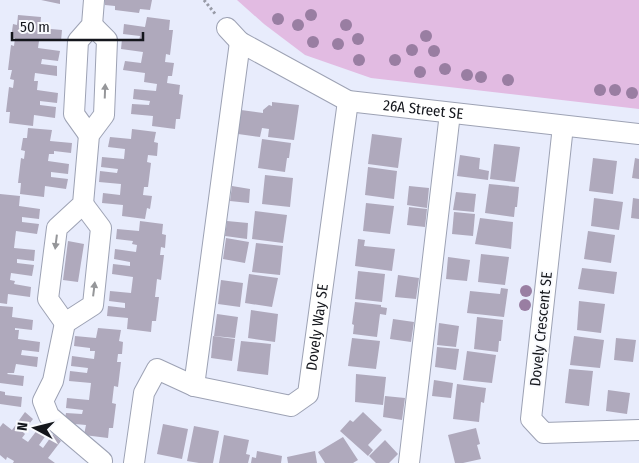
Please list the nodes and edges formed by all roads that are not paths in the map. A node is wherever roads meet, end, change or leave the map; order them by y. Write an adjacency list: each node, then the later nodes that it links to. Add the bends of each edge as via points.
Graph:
1 (94, 0): 2 (street)
2 (92, 25): 7 (street, one-way to 2, via 104,115 107,40); 7 (street, via 78,41 74,114)
3 (348, 101): 4 (street, 26A Street SE); 10 (street, Dovely Way SE, via 308,394 290,406); 10 (street, 26A Street SE, via 233,35)
4 (450, 113): 5 (street, 26A Street SE); 14 (street)
5 (563, 126): 6 (street, 26A Street SE); 11 (street, Dovely Crescent SE, via 531,419 544,433)
6 (639, 134)
7 (90, 135): 8 (street)
8 (83, 204): 9 (street, one-way to 9, via 58,228 48,299); 9 (street, one-way to 8, via 92,305 101,228)
9 (65, 323): 12 (street, via 53,380 43,400 49,416)
10 (194, 386): 13 (street, Dovely Way SE, via 157,369 144,393)
11 (639, 430)
12 (102, 460)
13 (134, 463)
14 (409, 463)

